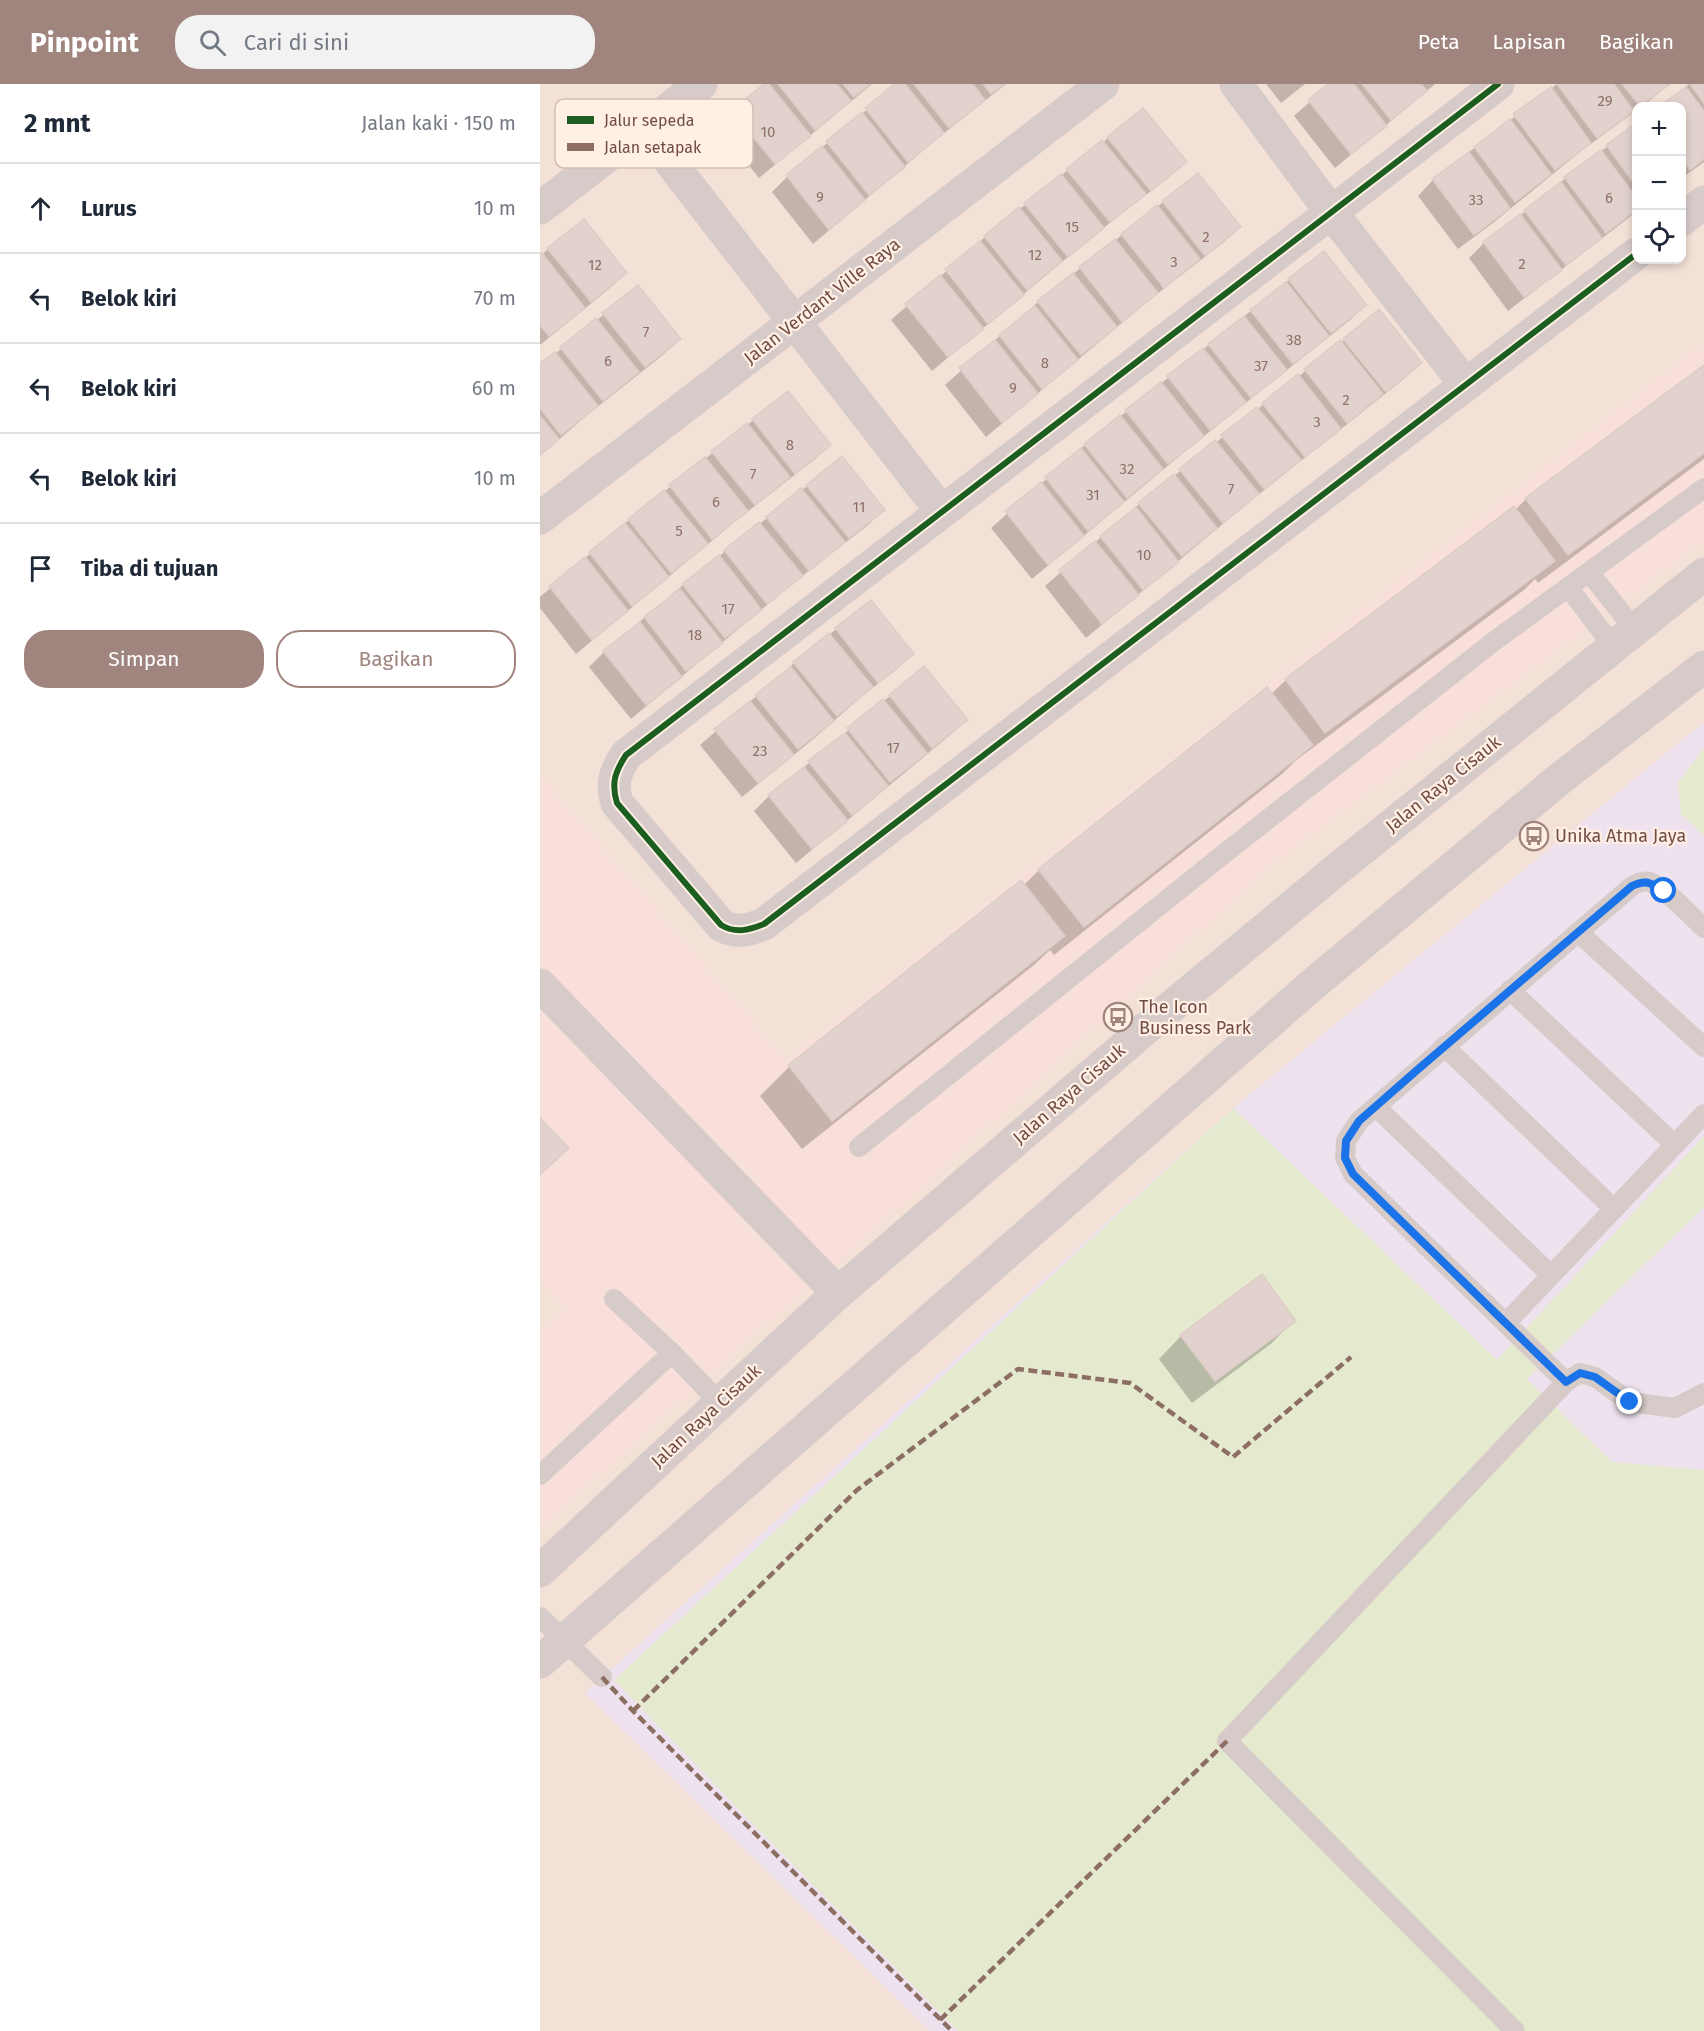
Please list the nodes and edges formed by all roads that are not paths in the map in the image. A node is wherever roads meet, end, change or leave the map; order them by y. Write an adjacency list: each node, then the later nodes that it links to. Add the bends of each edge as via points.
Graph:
1 (700, 84): 5 (street)
2 (1103, 84): 13 (street, Jalan Verdant Ville Raya)
3 (1236, 84): 10 (street)
4 (1498, 84): 10 (street)
5 (681, 99)
6 (592, 168): 9 (street)
7 (675, 168): 13 (street)
8 (1704, 202): 11 (street)
9 (540, 208)
10 (1331, 212): 14 (street); 16 (street)
11 (1686, 216)
12 (1632, 257): 14 (street)
13 (794, 323): 16 (street); 17 (street, Jalan Verdant Ville Raya)
14 (1466, 385): 16 (street, via 764,924 740,931 721,926 617,803 613,790 618,766 626,755)
15 (1704, 488): 18 (lane)
16 (942, 512)
17 (540, 518)
18 (1589, 572): 20 (lane); 21 (lane)
19 (1704, 574): 21 (street, Jalan Raya Cisauk)
20 (1568, 587): 21 (lane); 32 (lane, via 1225,853)
21 (1623, 638): 35 (street, Jalan Raya Cisauk, via 1192,990)
22 (1704, 667): 45 (street, via 1562,777 1312,985)
23 (1704, 928): 24 (lane, via 1664,891 1642,881)
24 (1578, 932): 26 (lane); 28 (lane)
25 (540, 985): 35 (street)
26 (1510, 990): 27 (lane); 31 (lane)
27 (1444, 1046): 29 (lane); 33 (lane)
28 (1704, 1047)
29 (1376, 1107): 34 (lane); 37 (lane, via 1359,1121 1346,1141 1345,1158 1353,1174)
30 (1704, 1114): 31 (lane)
31 (1675, 1145): 33 (lane)
32 (859, 1147)
33 (1614, 1209): 34 (lane)
34 (1551, 1275): 37 (lane)
35 (838, 1293): 41 (street, Jalan Raya Cisauk)
36 (614, 1299): 38 (lane)
37 (1506, 1323): 39 (lane)
38 (672, 1353): 41 (lane); 42 (lane)
39 (1566, 1382): 40 (lane, via 1580,1373 1595,1377 1630,1402 1675,1408); 47 (lane, via 1227,1741)
40 (1704, 1392)
41 (720, 1403): 43 (street, Jalan Raya Cisauk)
42 (540, 1475)
43 (540, 1571)
44 (540, 1617): 45 (lane)
45 (551, 1651): 46 (lane)
46 (602, 1677)
47 (1515, 2031)

